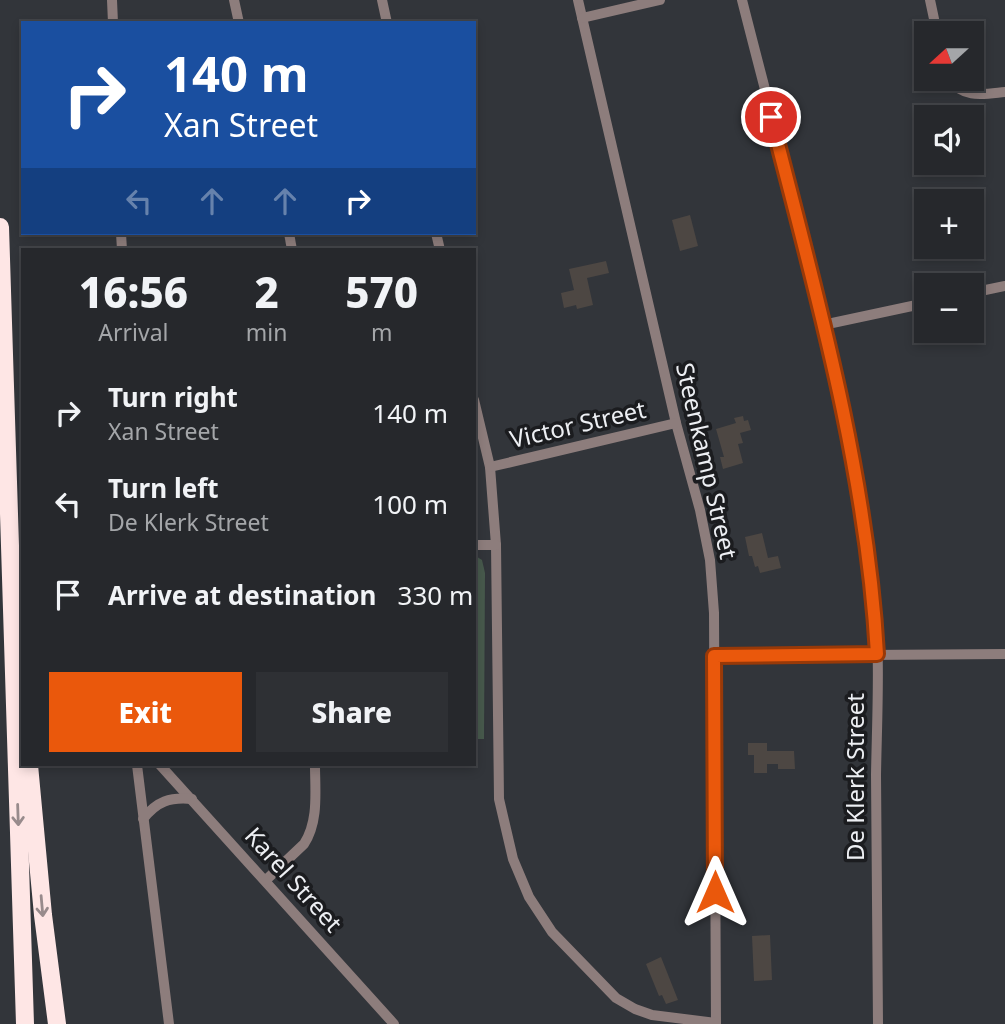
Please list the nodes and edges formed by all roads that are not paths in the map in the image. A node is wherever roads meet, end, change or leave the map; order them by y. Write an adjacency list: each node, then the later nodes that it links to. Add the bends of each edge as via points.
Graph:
1 (112, 0): 9 (street)
2 (234, 0): 10 (street)
3 (382, 0): 11 (street)
4 (578, 0): 8 (street, Steenkamp Street)
5 (660, 0): 8 (street)
6 (742, 0): 19 (street, De Klerk Street)
7 (930, 0): 12 (street)
8 (582, 18): 21 (street, Steenkamp Street)
9 (113, 21)
10 (239, 21)
11 (387, 21)
12 (934, 21)
13 (963, 91): 14 (street)
14 (1005, 92)
15 (0, 227): 25 (highway)
16 (1005, 286): 17 (street)
17 (984, 290)
18 (914, 306): 19 (street)
19 (823, 325): 26 (street, De Klerk Street, via 874,591)
20 (476, 408): 22 (street)
21 (676, 423): 22 (street, Victor Street); 28 (street, Steenkamp Street, via 710,560)
22 (490, 467): 24 (street)
23 (476, 545): 24 (street)
24 (496, 545): 41 (street, via 499,799 513,859 529,897 552,932 616,998 652,1015)
25 (10, 600): 29 (highway); 37 (highway, one-way to 37)
26 (877, 654): 27 (street); 28 (street); 42 (street, De Klerk Street)
27 (1005, 654)
28 (714, 656): 41 (street, Steenkamp Street)
29 (21, 693)
30 (29, 766): 38 (highway, one-way to 38)
31 (137, 766): 35 (street)
32 (161, 766): 34 (street, Karel Street)
33 (315, 766): 36 (street, via 315,809 308,837)
34 (191, 799): 35 (street, via 162,801); 36 (street, Karel Street)
35 (143, 818): 39 (street)
36 (266, 880): 40 (street, Karel Street)
37 (25, 1024)
38 (57, 1024)
39 (169, 1024)
40 (394, 1024)
41 (716, 1024)
42 (878, 1024)

